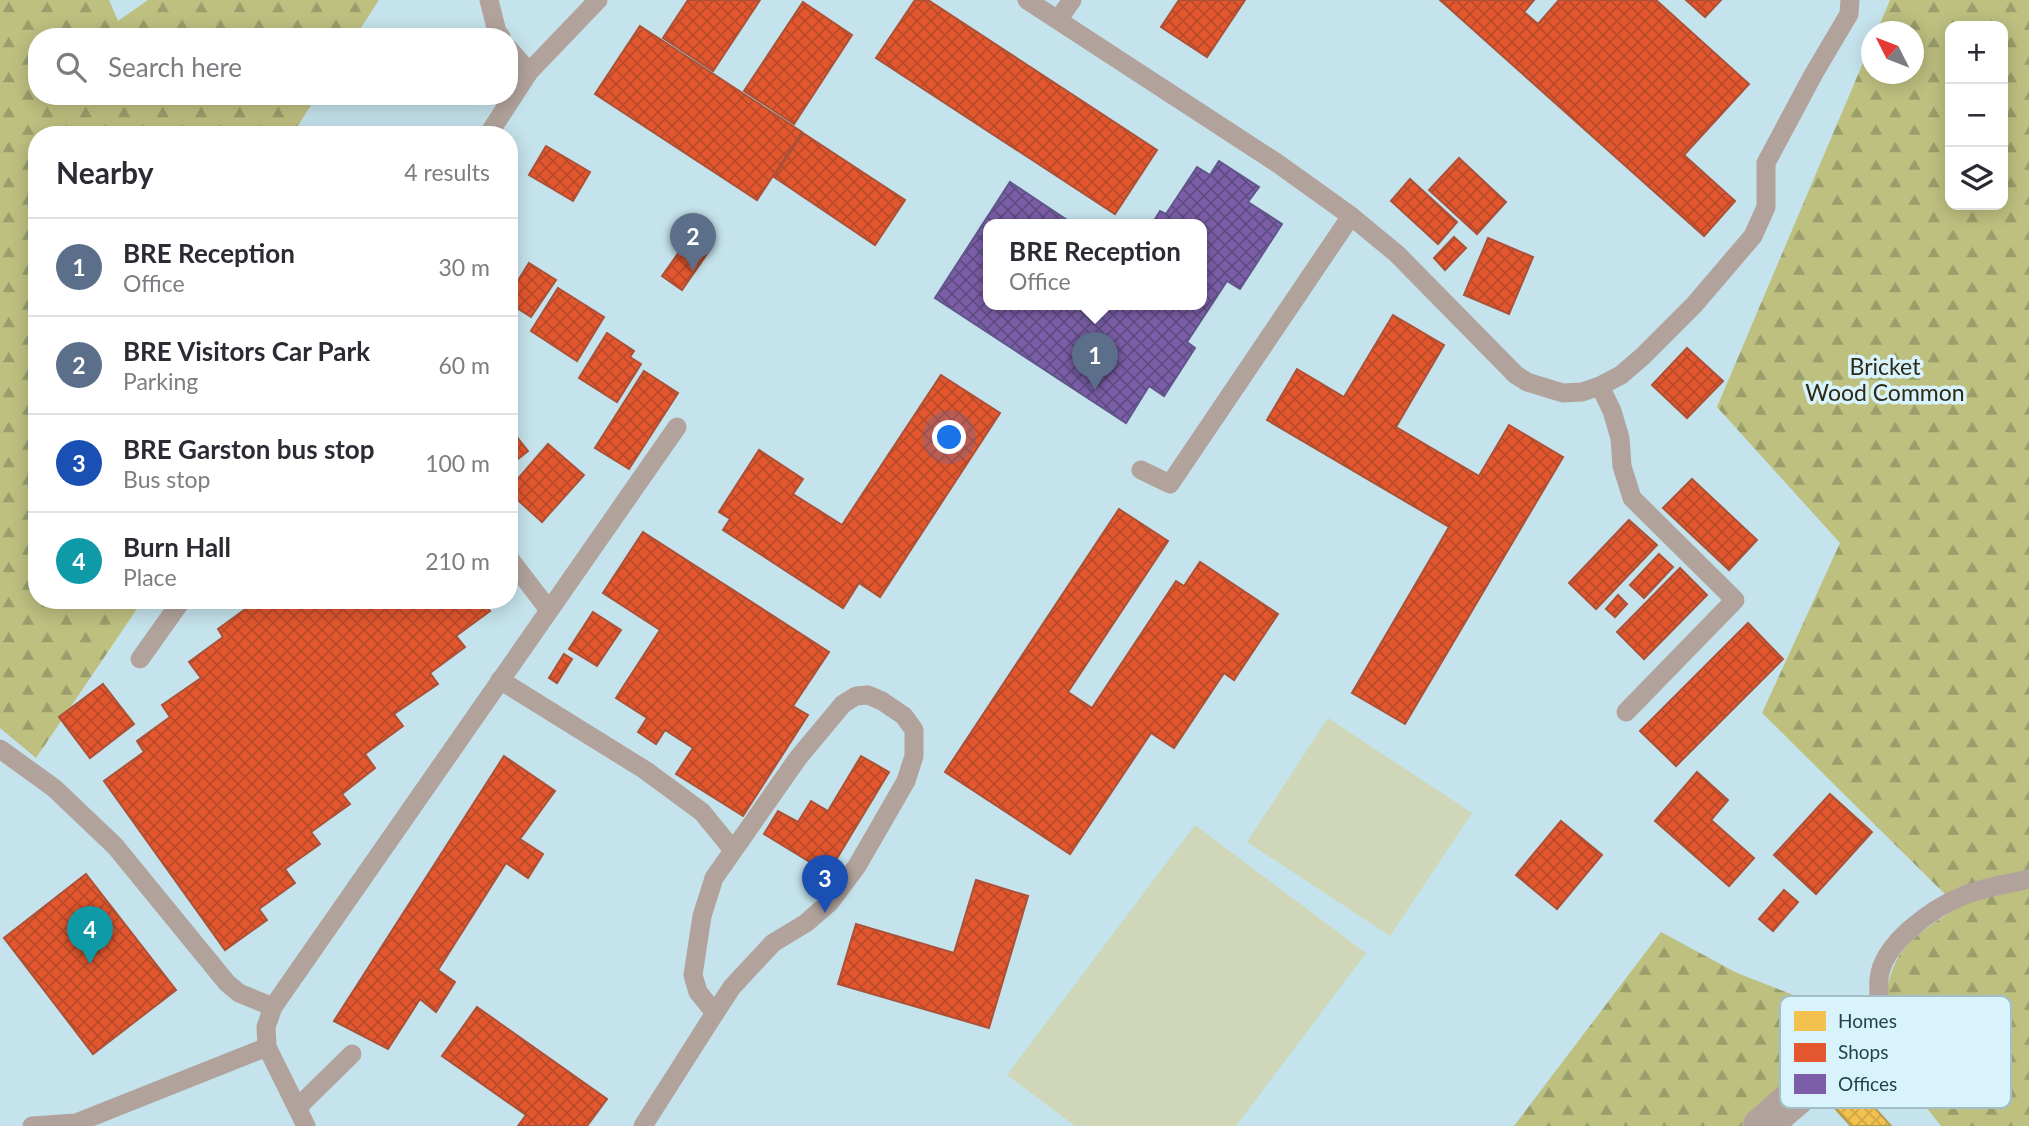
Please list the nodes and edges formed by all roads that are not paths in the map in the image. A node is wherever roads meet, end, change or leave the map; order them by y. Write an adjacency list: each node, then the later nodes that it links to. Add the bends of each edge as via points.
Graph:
1 (489, 0): 7 (lane)
2 (598, 0): 9 (lane)
3 (1027, 0): 6 (lane)
4 (1072, 0): 6 (lane)
5 (1850, 0): 14 (lane, via 1849,14 1766,163 1766,207 1753,236 1651,348 1621,375)
6 (1058, 20): 13 (lane)
7 (496, 28)
8 (518, 59): 9 (lane)
9 (529, 72): 10 (lane)
10 (518, 89)
11 (508, 105): 12 (lane)
12 (494, 126)
13 (1350, 216): 14 (lane, via 1397,254 1516,375 1563,393); 16 (lane, via 1170,484)
14 (1600, 386): 22 (lane, via 1620,438 1622,466 1632,498 1735,600)
15 (677, 427): 19 (lane)
16 (1141, 470)
17 (518, 570): 19 (lane)
18 (176, 609): 20 (lane)
19 (549, 610): 21 (lane)
20 (140, 659)
21 (500, 680): 24 (lane, via 645,771 702,813); 27 (lane)
22 (1626, 712)
23 (0, 748): 27 (lane, via 54,788 115,846 227,983)
24 (733, 850): 28 (lane, via 714,878 702,916 693,975 698,992); 28 (lane, via 843,704 856,695 868,695 904,716 914,730 914,756 906,781 858,866 830,902 773,943)
25 (2029, 879): 26 (lane, via 1965,895 1904,933 1888,952 1879,977)
26 (1880, 996)
27 (273, 1007): 29 (lane, via 266,1027)
28 (715, 1013): 35 (lane)
29 (267, 1047): 31 (lane); 33 (lane, via 76,1123)
30 (352, 1054): 31 (lane)
31 (298, 1107): 34 (lane)
32 (1783, 1108): 36 (street)
33 (32, 1126)
34 (306, 1126)
35 (643, 1126)
36 (1762, 1126)

